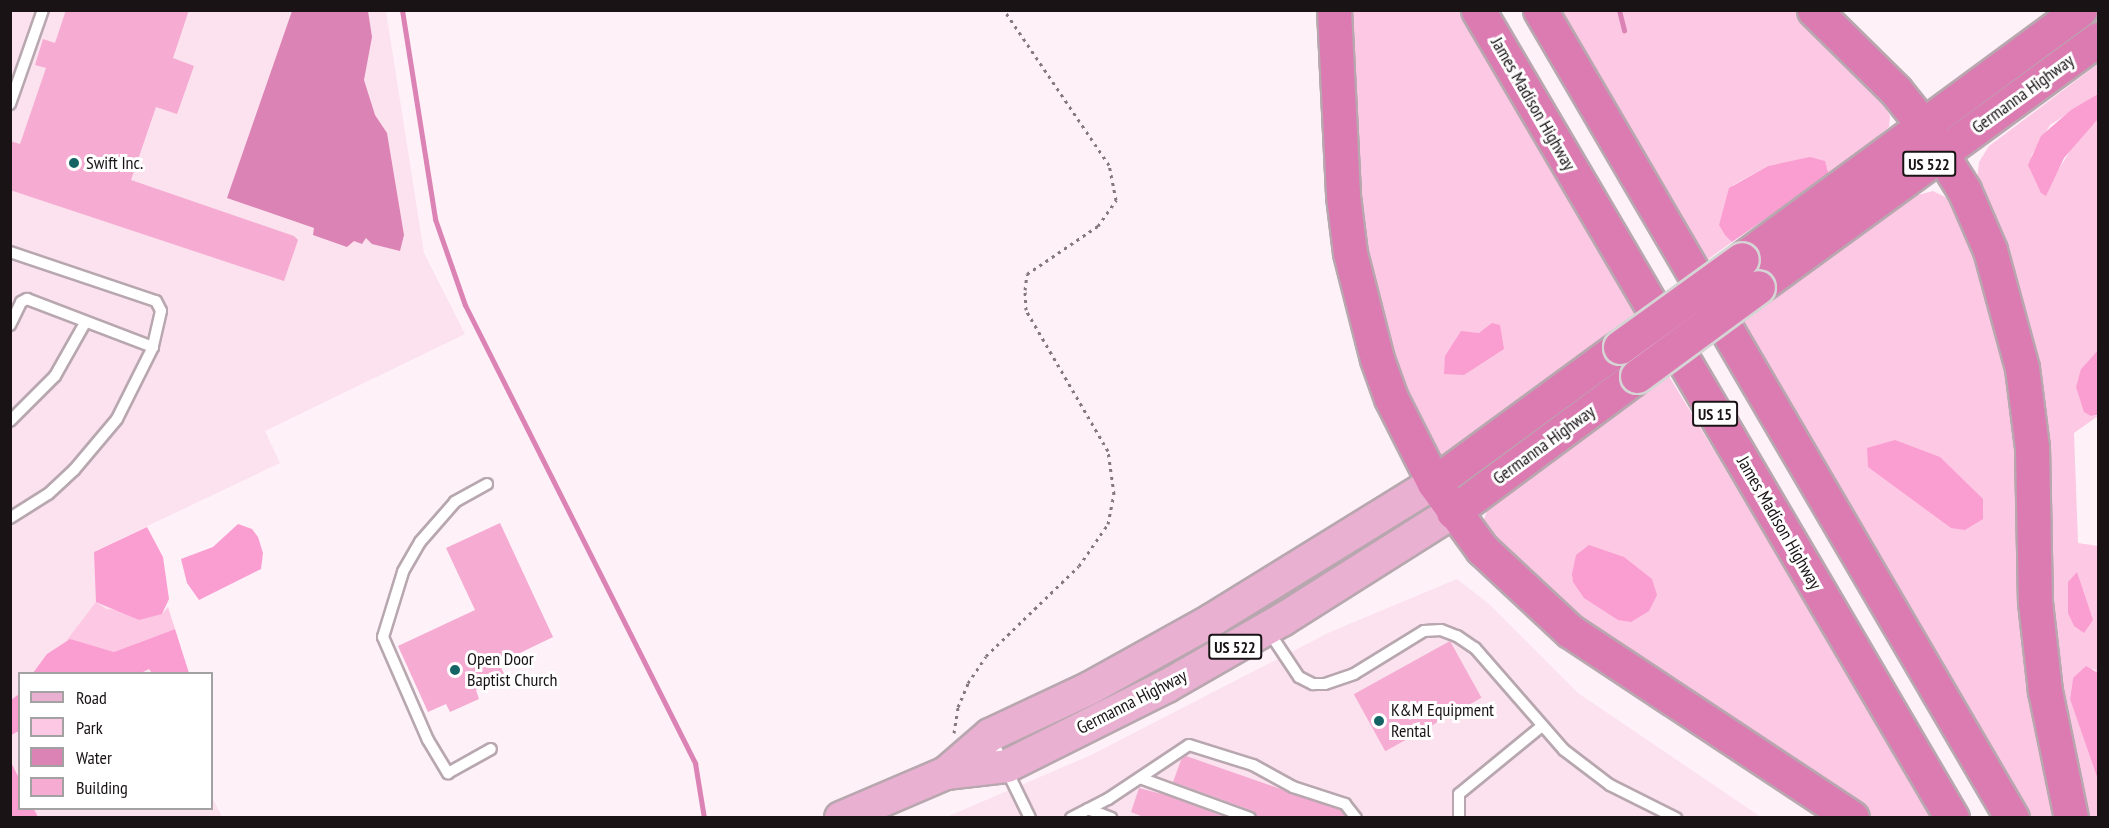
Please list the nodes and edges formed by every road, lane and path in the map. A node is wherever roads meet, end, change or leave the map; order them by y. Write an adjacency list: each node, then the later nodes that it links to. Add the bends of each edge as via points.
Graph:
1 (44, 10): 9 (lane)
2 (1004, 10): 26 (path, via 1109,165 1116,200 1098,225 1027,274 1025,290 1026,310 1108,451 1114,494 1108,524 1079,566 986,656 968,683 958,706)
3 (1334, 10): 17 (highway, via 1342,196 1350,253 1377,359 1413,445)
4 (1478, 10): 38 (highway, James Madison Highway / US 15)
5 (1540, 10): 39 (highway, US 15)
6 (1814, 10): 10 (highway, via 1896,91)
7 (2080, 10): 10 (highway, Germanna Highway / US 522)
8 (2098, 39): 11 (highway, Germanna Highway / US 522)
9 (10, 104)
10 (1923, 125): 11 (highway); 17 (highway, Germanna Highway / US 522, bridge)
11 (1942, 154): 19 (highway, Germanna Highway / US 522, bridge); 40 (highway, via 1964,190 1987,242 2022,368 2032,447 2035,602 2045,691)
12 (10, 252): 15 (lane, via 156,301 161,311)
13 (85, 323): 14 (lane, via 69,312 27,298); 15 (lane); 16 (lane, via 55,376)
14 (10, 325)
15 (153, 347): 20 (lane, via 135,390 96,446 48,494)
16 (10, 421)
17 (1434, 483): 19 (highway); 23 (main road, Germanna Highway / US 522, via 1212,620 1090,688)
18 (487, 484): 24 (lane, via 455,502 420,542 402,572 383,637 428,740 448,773)
19 (1453, 512): 21 (main road, Germanna Highway / US 522); 37 (highway, via 1482,549 1570,631)
20 (10, 518)
21 (1267, 629): 22 (lane, via 1299,677 1319,684 1354,674 1424,631 1441,630 1474,648); 25 (main road, Germanna Highway / US 522, via 1167,686)
22 (1542, 726): 35 (lane, via 1459,794); 36 (lane, via 1564,750 1610,784)
23 (990, 735): 25 (lane); 26 (main road, Germanna Highway / US 522)
24 (491, 749)
25 (1007, 766): 26 (main road, Germanna Highway / US 522); 30 (lane)
26 (946, 773): 29 (main road, Germanna Highway / US 522)
27 (1140, 778): 28 (lane); 33 (lane); 34 (lane, via 1189,745 1253,765 1293,787 1345,804)
28 (1088, 809): 31 (lane); 32 (lane)
29 (841, 818)
30 (1030, 818)
31 (1071, 818)
32 (1111, 818)
33 (1250, 818)
34 (1356, 818)
35 (1459, 818)
36 (1676, 818)
37 (1852, 818)
38 (1952, 818)
39 (2012, 818)
40 (2071, 818)

